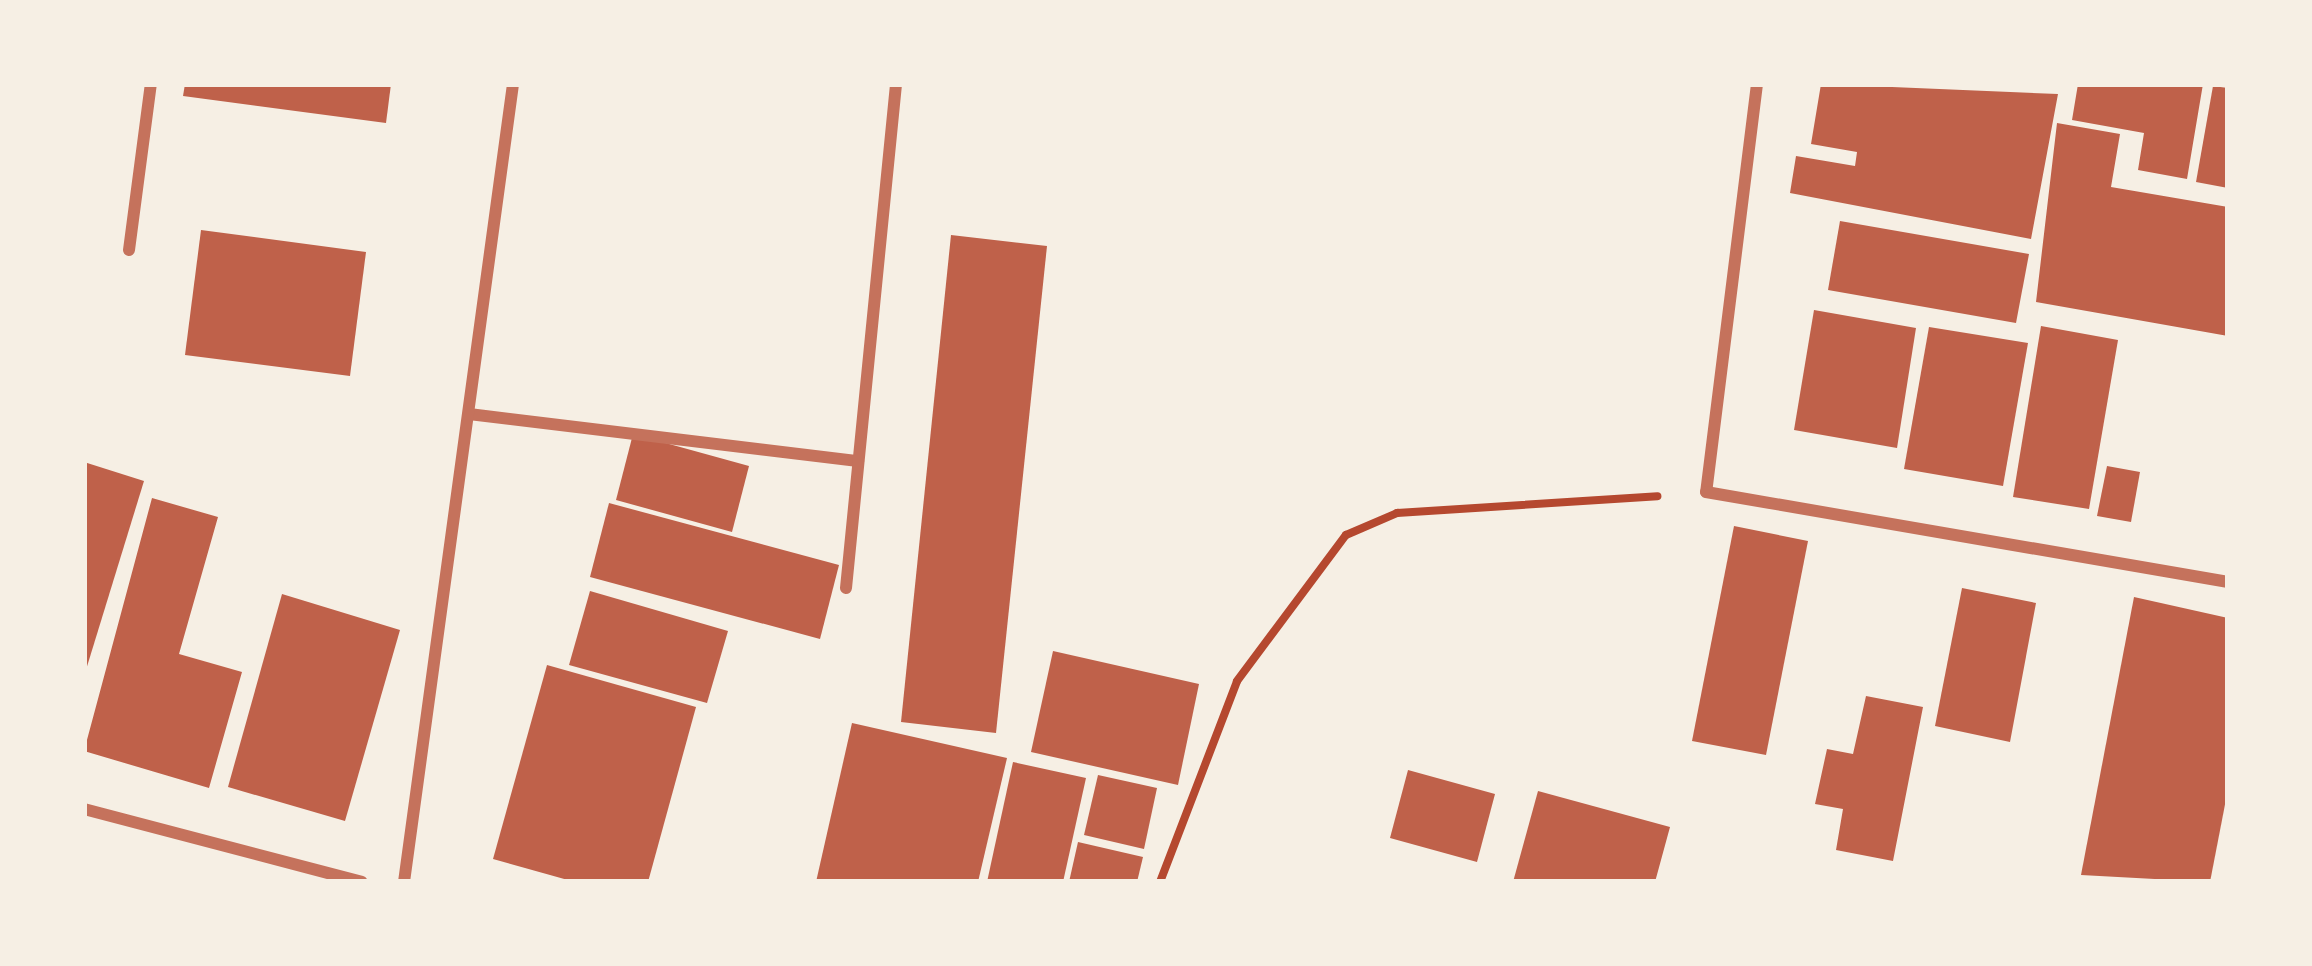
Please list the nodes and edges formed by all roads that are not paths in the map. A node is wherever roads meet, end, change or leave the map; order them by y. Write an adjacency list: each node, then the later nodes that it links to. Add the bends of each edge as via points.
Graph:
1 (151, 84): 5 (street)
2 (513, 84): 6 (street)
3 (896, 84): 7 (street)
4 (1757, 84): 8 (street, via 1706,492)
5 (129, 250)
6 (469, 415): 7 (street); 12 (street)
7 (858, 460): 9 (street)
8 (2228, 582)
9 (845, 588)
10 (84, 809): 11 (street)
11 (362, 882)
12 (404, 882)

